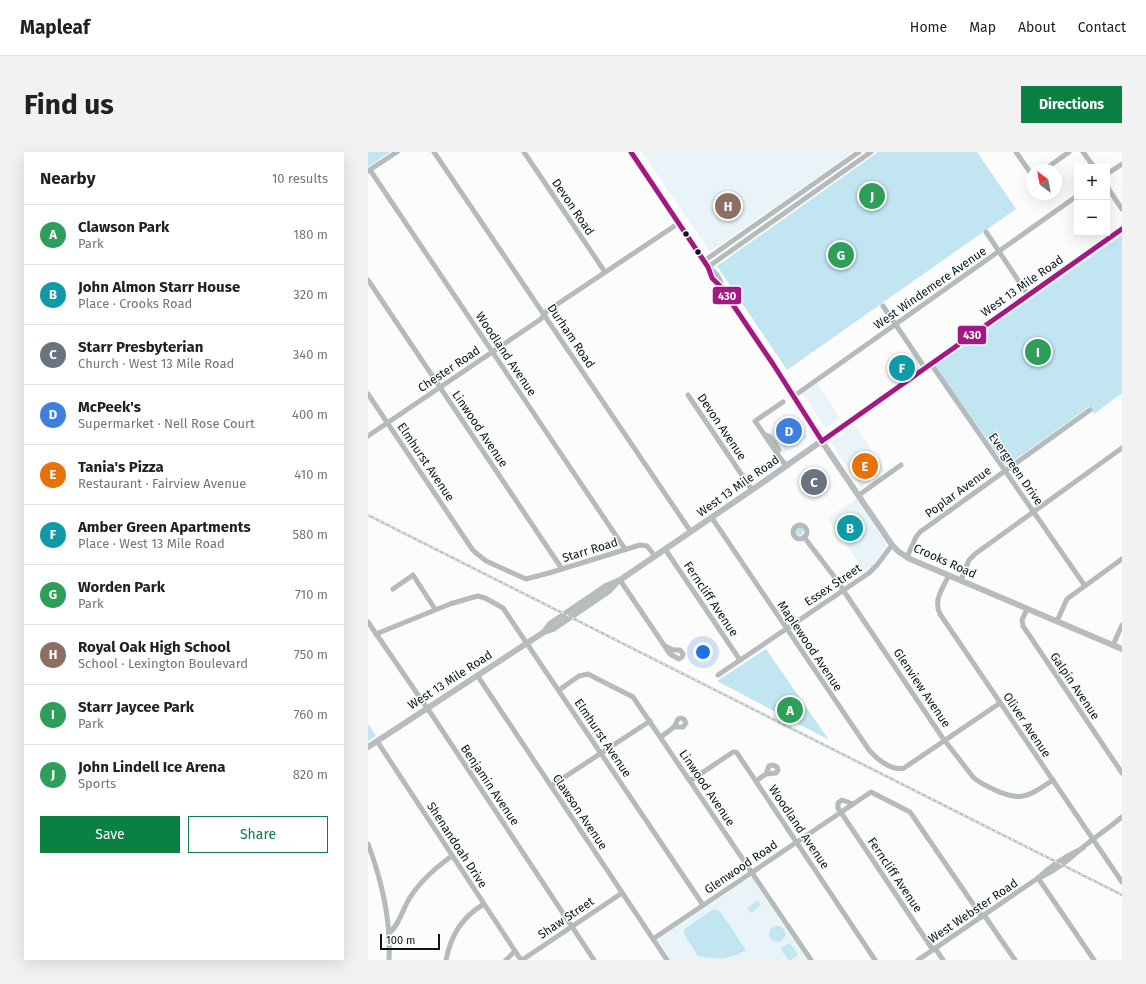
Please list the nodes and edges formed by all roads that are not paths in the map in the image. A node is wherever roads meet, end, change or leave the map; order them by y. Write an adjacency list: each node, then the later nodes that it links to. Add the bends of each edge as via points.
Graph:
1 (397, 152): 16 (street)
2 (434, 152): 38 (street, Durham Road)
3 (524, 152): 34 (street, Devon Road)
4 (631, 152): 24 (main road, Crooks Road)
5 (859, 152): 10 (street); 14 (street)
6 (871, 152): 10 (street)
7 (1016, 152): 15 (street)
8 (1069, 152): 11 (street)
9 (1084, 152): 12 (street)
10 (862, 158): 17 (street)
11 (1052, 164)
12 (1092, 164)
13 (1122, 164): 18 (street)
14 (839, 166): 17 (street); 21 (street)
15 (1026, 166)
16 (369, 170): 40 (street, Woodland Avenue)
17 (843, 172): 22 (street)
18 (1110, 172)
19 (1110, 191): 23 (street)
20 (1074, 198): 30 (street, West Windemere Avenue)
21 (787, 203): 22 (street); 25 (street)
22 (791, 209): 28 (street)
23 (1122, 209)
24 (679, 223): 32 (main road, Crooks Road); 34 (street, Chester Road)
25 (754, 226): 28 (street); 29 (street)
26 (1122, 229): 36 (main road, West 13 Mile Road)
27 (986, 232): 30 (street)
28 (756, 234): 31 (street)
29 (722, 249): 31 (street); 32 (street)
30 (999, 251): 36 (street); 39 (street, West Windemere Avenue)
31 (726, 255): 33 (street)
32 (704, 261): 33 (main road, Crooks Road)
33 (708, 267): 46 (main road, Crooks Road, via 720,280 721,287)
34 (605, 272): 38 (street, Chester Road)
35 (368, 280): 43 (street, Linwood Avenue)
36 (1028, 295): 41 (main road, West 13 Mile Road)
37 (883, 306): 39 (street)
38 (545, 315): 40 (street, Chester Road); 60 (street, Durham Road)
39 (896, 324): 42 (street); 46 (street, West Windemere Avenue)
40 (493, 352): 43 (street, Chester Road); 63 (street, Woodland Avenue)
41 (931, 364): 42 (main road, West 13 Mile Road); 55 (street, Evergreen Drive)
42 (925, 368): 51 (main road, West 13 Mile Road)
43 (440, 387): 49 (street, Chester Road); 68 (street, Linwood Avenue)
44 (368, 394): 49 (street, Elmhurst Avenue)
45 (688, 395): 56 (street, Devon Avenue)
46 (794, 396): 51 (main road, Crooks Road)
47 (783, 402): 53 (street, via 755,421 770,437)
48 (1090, 410): 55 (street, Poplar Avenue)
49 (388, 423): 50 (street, Chester Road); 70 (street, Elmhurst Avenue, via 476,553)
50 (368, 436)
51 (822, 441): 53 (main road, West 13 Mile Road); 57 (main road, Crooks Road)
52 (1122, 448): 58 (street)
53 (788, 465): 56 (main road, West 13 Mile Road)
54 (901, 465): 57 (street)
55 (1005, 471): 58 (street, Evergreen Drive); 66 (street, Poplar Avenue, via 920,532)
56 (752, 490): 59 (main road, West 13 Mile Road)
57 (859, 495): 62 (main road, Crooks Road)
58 (1034, 512): 72 (street, via 972,556); 73 (street, Evergreen Drive)
59 (712, 518): 60 (main road, West 13 Mile Road); 81 (street, Maplewood Avenue)
60 (691, 532): 64 (main road, West 13 Mile Road)
61 (804, 537): 75 (street, Glenview Avenue)
62 (892, 545): 66 (main road, Crooks Road); 75 (street, Essex Street, via 871,571)
63 (624, 549): 65 (street, Starr Road, via 645,545); 68 (street, Starr Road)
64 (665, 549): 65 (main road, West 13 Mile Road); 87 (street, Ferncliff Avenue)
65 (655, 556): 71 (main road, West 13 Mile Road)
66 (908, 557): 69 (main road, Crooks Road)
67 (1122, 559): 73 (street)
68 (562, 569): 70 (street, Starr Road)
69 (949, 575): 72 (main road, Crooks Road); 91 (street, Oliver Avenue, via 937,601 938,610)
70 (526, 579)
71 (620, 580): 83 (main road, West 13 Mile Road, via 610,591 553,629); 85 (street)
72 (961, 580): 77 (main road, Crooks Road)
73 (1085, 586): 78 (street, via 1068,599)
74 (392, 589): 76 (street, via 413,575)
75 (843, 590): 81 (street, Essex Street); 96 (street, Glenview Avenue)
76 (435, 609): 82 (street); 83 (street, Elmhurst Avenue, via 476,596 485,598 505,610)
77 (1027, 609): 78 (main road, Crooks Road); 100 (street, Galpin Avenue, via 1022,620 1023,626)
78 (1057, 621): 84 (main road, Crooks Road)
79 (368, 622): 82 (street, Benjamin Avenue)
80 (1122, 625): 84 (street)
81 (786, 628): 87 (street, Essex Street); 96 (street, Maplewood Avenue, via 869,750 883,762 898,769 904,768)
82 (376, 634): 92 (street, Benjamin Avenue)
83 (527, 642): 88 (main road, West 13 Mile Road); 90 (street, Elmhurst Avenue)
84 (1113, 645): 86 (main road, Crooks Road)
85 (665, 646)
86 (1122, 649)
87 (740, 660): 89 (street, Essex Street)
88 (477, 675): 92 (main road, West 13 Mile Road); 105 (street, Clawson Avenue)
89 (718, 675)
90 (559, 690): 93 (street, Linwood Avenue, via 579,676 591,675 632,696); 99 (street, Elmhurst Avenue)
91 (1000, 703): 96 (street); 102 (street, Oliver Avenue)
92 (427, 709): 97 (main road, West 13 Mile Road); 120 (street, Benjamin Avenue)
93 (650, 721): 95 (street, Linwood Avenue); 99 (street)
94 (674, 727): 95 (street)
95 (661, 737): 103 (street, Linwood Avenue)
96 (945, 741): 102 (street, Glenview Avenue, via 973,777 1008,796 1027,796)
97 (377, 742): 98 (main road, West 13 Mile Road); 112 (street, Shenandoah Drive)
98 (368, 747)
99 (602, 753): 105 (street); 118 (street, Elmhurst Avenue)
100 (1122, 773)
101 (766, 774): 104 (street)
102 (1052, 780): 109 (street, Oliver Avenue)
103 (690, 781): 104 (street, Woodland Avenue, via 735,752); 113 (street, Linwood Avenue)
104 (756, 781): 110 (street, Woodland Avenue)
105 (551, 786): 116 (street, Clawson Avenue)
106 (853, 804): 107 (street, Glenwood Road); 107 (street, Glenwood Road, via 847,800 840,800 838,807); 119 (street, Glenwood Road, via 868,793 874,792 910,812)
107 (841, 812): 110 (street, Glenwood Road); 123 (street, Ferncliff Avenue)
108 (1122, 817): 109 (street, West Webster Road)
109 (1093, 840): 114 (street, West Webster Road, via 1050,873); 115 (street, Oliver Avenue)
110 (797, 842): 113 (street, Glenwood Road); 132 (street, Woodland Avenue)
111 (368, 844): 121 (street, via 382,890)
112 (452, 856): 117 (street, Shenandoah Drive); 121 (street, via 434,869 416,889)
113 (752, 872): 118 (street, Glenwood Road); 131 (street, Linwood Avenue)
114 (1038, 878): 119 (street, West Webster Road); 136 (street)
115 (1122, 882)
116 (622, 893): 120 (street, Shaw Street); 122 (street, Clawson Avenue)
117 (484, 904): 124 (street, Shenandoah Drive); 126 (street, via 467,916 459,926 449,946)
118 (703, 905): 122 (street, Glenwood Road)
119 (983, 916): 123 (street, West Webster Road); 135 (street)
120 (572, 926): 128 (street, Shaw Street); 129 (street, Benjamin Avenue)
121 (389, 933): 125 (street)
122 (653, 939): 130 (street, Clawson Avenue)
123 (934, 949): 133 (street, West Webster Road); 134 (street, Ferncliff Avenue)
124 (516, 952): 127 (street); 128 (street, Shenandoah Drive)
125 (388, 960)
126 (446, 960)
127 (506, 960)
128 (521, 960)
129 (594, 960)
130 (667, 960)
131 (811, 960)
132 (875, 960)
133 (918, 960)
134 (943, 960)
135 (1015, 960)
136 (1094, 960)

